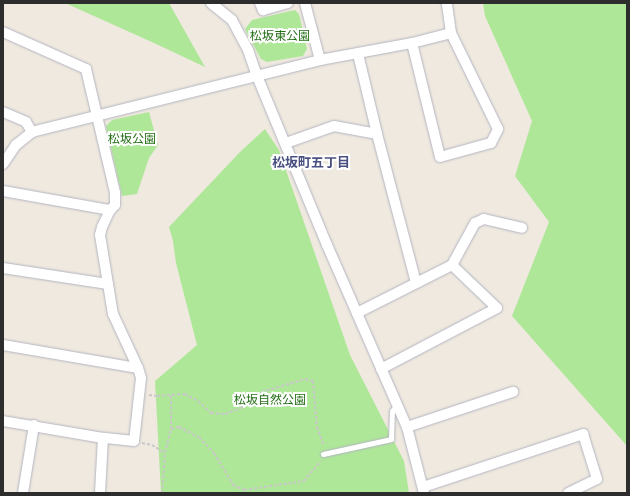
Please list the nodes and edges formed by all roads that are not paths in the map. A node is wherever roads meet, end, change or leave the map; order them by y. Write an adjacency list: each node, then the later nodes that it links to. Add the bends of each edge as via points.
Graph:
1 (211, 3): 11 (street, via 232,20 248,50)
2 (260, 3): 3 (street, via 263,10)
3 (288, 3)
4 (305, 3): 10 (street)
5 (447, 3): 7 (street)
6 (3, 32): 13 (street, via 86,69)
7 (451, 33): 8 (street); 8 (street, via 498,130 491,143 440,158)
8 (412, 43): 9 (street)
9 (358, 54): 10 (street); 15 (street)
10 (320, 60): 11 (street)
11 (257, 76): 13 (street); 16 (street)
12 (3, 112): 14 (street, via 26,122)
13 (97, 115): 14 (street); 19 (street, via 115,193 115,205)
14 (32, 132): 17 (street, via 16,145)
15 (377, 134): 16 (street, via 334,126); 23 (street)
16 (286, 143): 25 (street)
17 (3, 164)
18 (3, 191): 19 (street)
19 (110, 210): 24 (street, via 100,236)
20 (522, 228): 21 (street, via 484,219 475,223)
21 (452, 265): 23 (street); 28 (street, via 497,308)
22 (3, 268): 24 (street)
23 (416, 282): 25 (street)
24 (108, 284): 27 (street, via 113,314)
25 (357, 313): 28 (street)
26 (3, 345): 27 (street)
27 (138, 368): 34 (street, via 141,378 134,441)
28 (381, 369): 30 (street)
29 (513, 392): 33 (street)
30 (397, 404): 33 (street); 35 (lane, via 392,411 391,439)
31 (3, 421): 32 (street)
32 (34, 425): 34 (street); 37 (street)
33 (407, 427): 36 (street)
34 (103, 438): 38 (street)
35 (325, 454)
36 (423, 490): 39 (street, via 584,434 597,479)
37 (23, 493)
38 (100, 493)
39 (568, 493)

